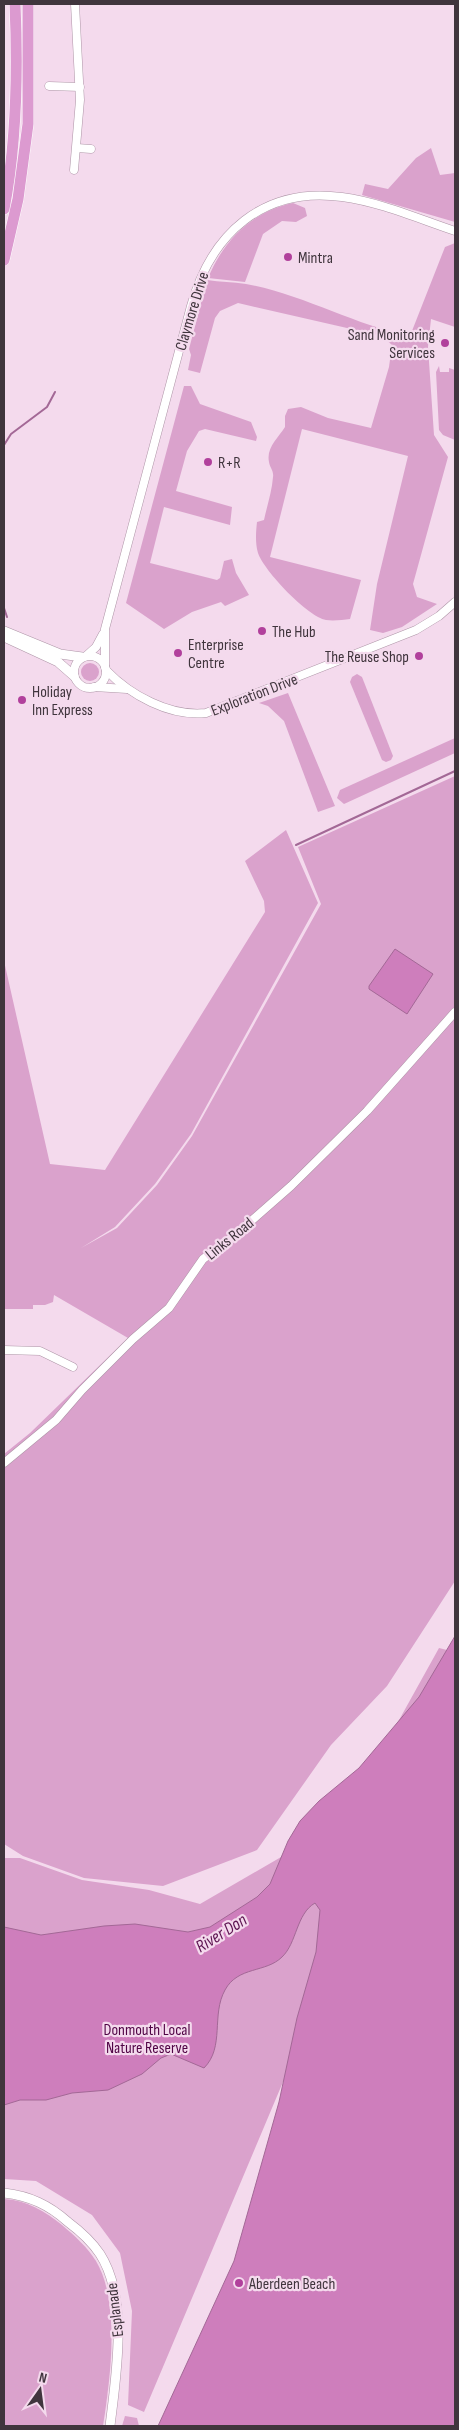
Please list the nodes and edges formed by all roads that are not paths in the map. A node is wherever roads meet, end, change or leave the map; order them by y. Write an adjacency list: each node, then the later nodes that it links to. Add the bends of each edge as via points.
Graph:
1 (15, 4): 9 (main road, via 15,123)
2 (28, 4): 11 (main road, via 27,132 19,192)
3 (75, 4): 5 (street)
4 (49, 86): 5 (street)
5 (80, 87): 6 (street)
6 (77, 148): 7 (street); 8 (street)
7 (91, 149)
8 (74, 170)
9 (4, 209)
10 (455, 231): 13 (street, Claymore Drive, via 359,201 318,196 293,198 267,207 243,221 223,239 207,261 195,290)
11 (4, 260)
12 (455, 602): 20 (street, Exploration Drive, via 416,630 201,714 176,711)
13 (105, 629): 16 (street, Claymore Drive, via 96,647); 17 (street, Claymore Drive)
14 (4, 631): 16 (street, via 60,654)
15 (4, 637): 18 (street, via 58,662)
16 (84, 657): 17 (street, via 98,658); 18 (street, via 76,663)
17 (106, 668): 19 (street, via 103,680); 20 (street, Exploration Drive)
18 (74, 676): 19 (street, via 81,685)
19 (94, 687): 20 (street, Exploration Drive)
20 (127, 689)
21 (455, 1012): 24 (street, Links Road, via 367,1110 291,1186 203,1259 169,1308 132,1339 56,1420)
22 (4, 1350): 23 (street, via 40,1351)
23 (73, 1367)
24 (4, 1463)
25 (4, 2193): 26 (street, Esplanade, via 30,2197 58,2213 92,2244 107,2268 112,2283 118,2341)
26 (110, 2426)

